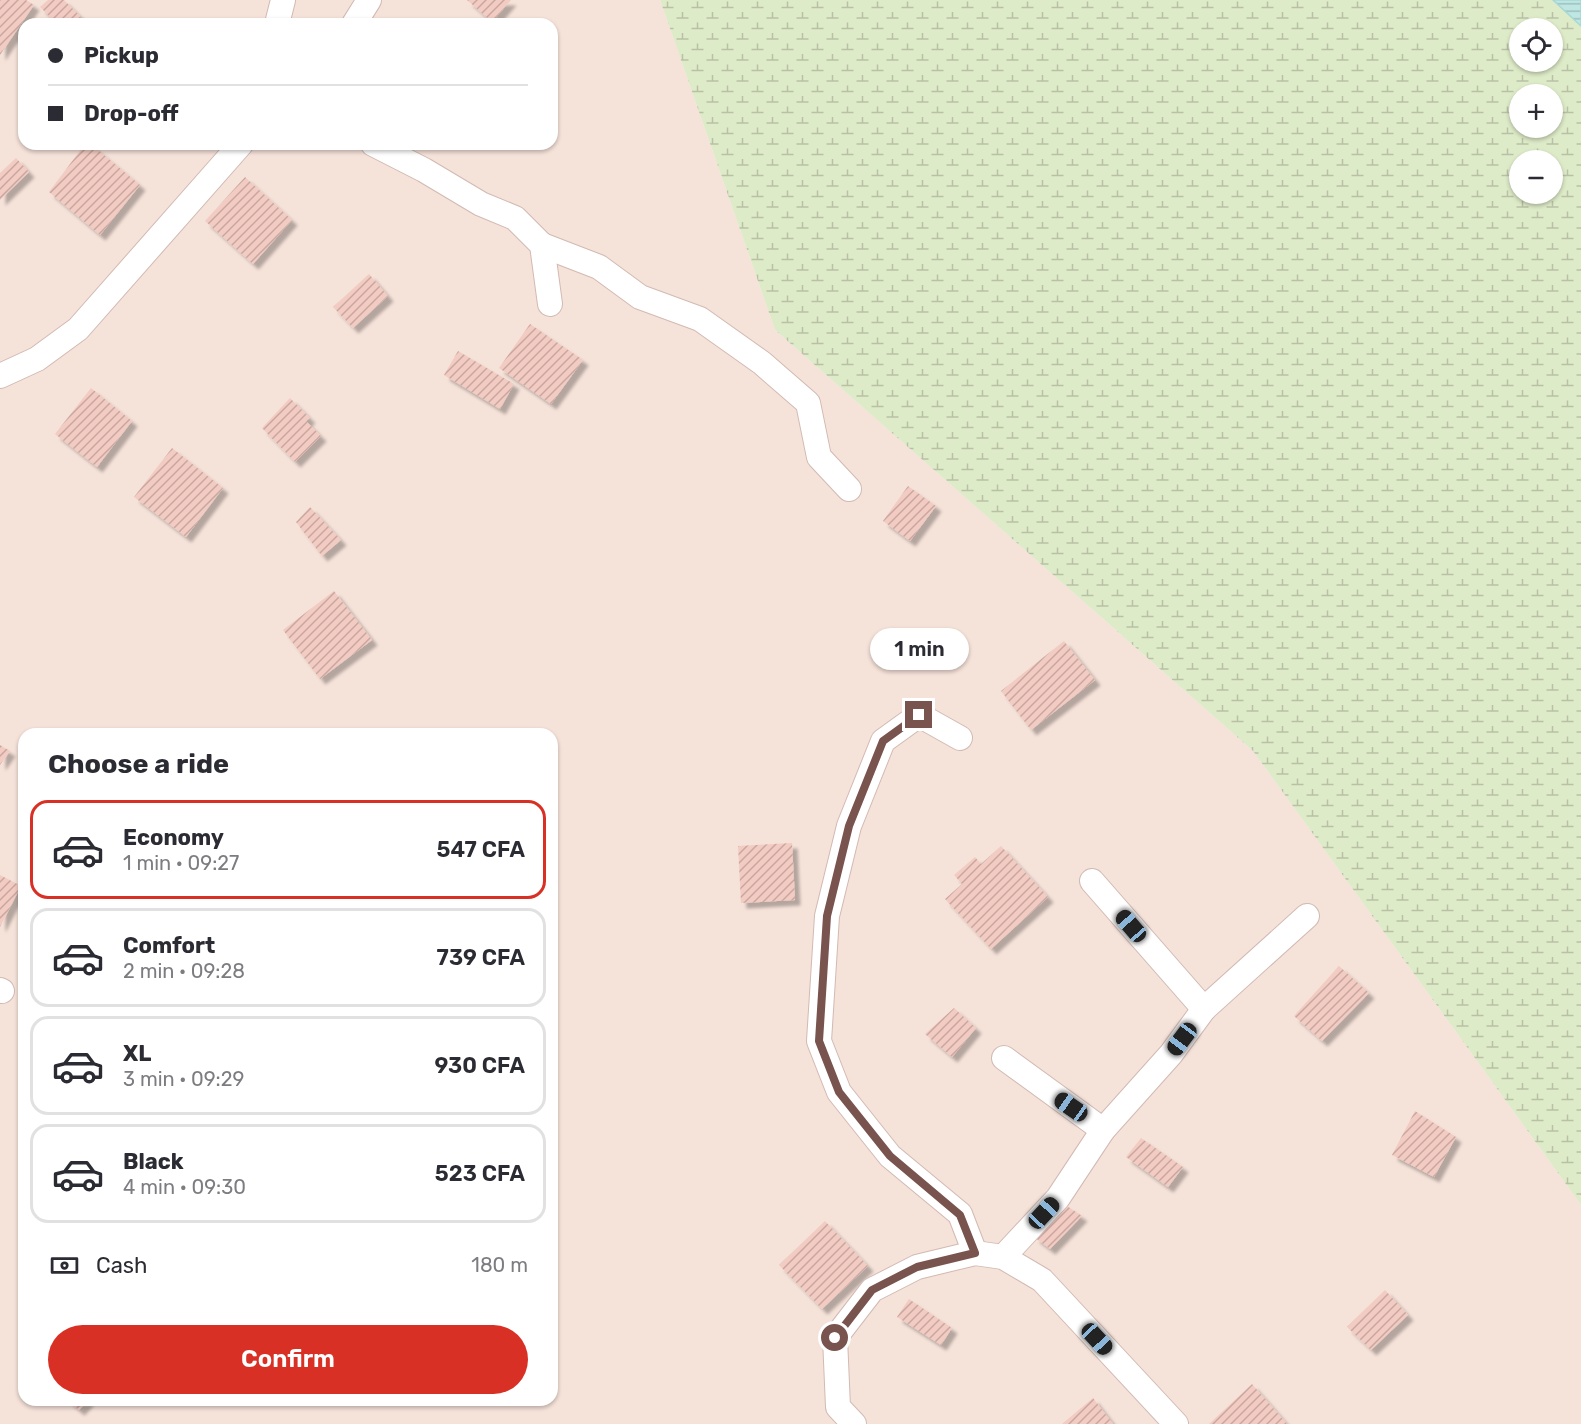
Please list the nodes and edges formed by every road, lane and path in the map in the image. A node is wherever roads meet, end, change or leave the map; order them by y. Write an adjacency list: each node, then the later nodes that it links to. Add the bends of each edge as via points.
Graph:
1 (283, 0): 3 (street)
2 (369, 0): 4 (street)
3 (278, 18)
4 (358, 18)
5 (236, 150): 9 (street, via 78,329 36,359)
6 (385, 150): 7 (street, via 481,204 515,218)
7 (542, 245): 8 (street); 10 (street, via 599,267 640,297 700,320 762,363 808,403 819,457)
8 (550, 304)
9 (0, 376)
10 (849, 489)
11 (960, 738): 17 (street, via 919,715 883,741 849,826 827,916 819,1041 839,1092 890,1156 960,1215)
12 (1092, 881): 14 (street)
13 (1307, 916): 14 (street)
14 (1204, 1010): 16 (street, via 1171,1054)
15 (1004, 1058): 16 (street)
16 (1103, 1130): 18 (street, via 1058,1198)
17 (975, 1253): 18 (street); 19 (street, via 917,1267 872,1290 835,1338 837,1407)
18 (1003, 1257): 20 (street, via 1042,1280)
19 (854, 1424)
20 (1176, 1424)

